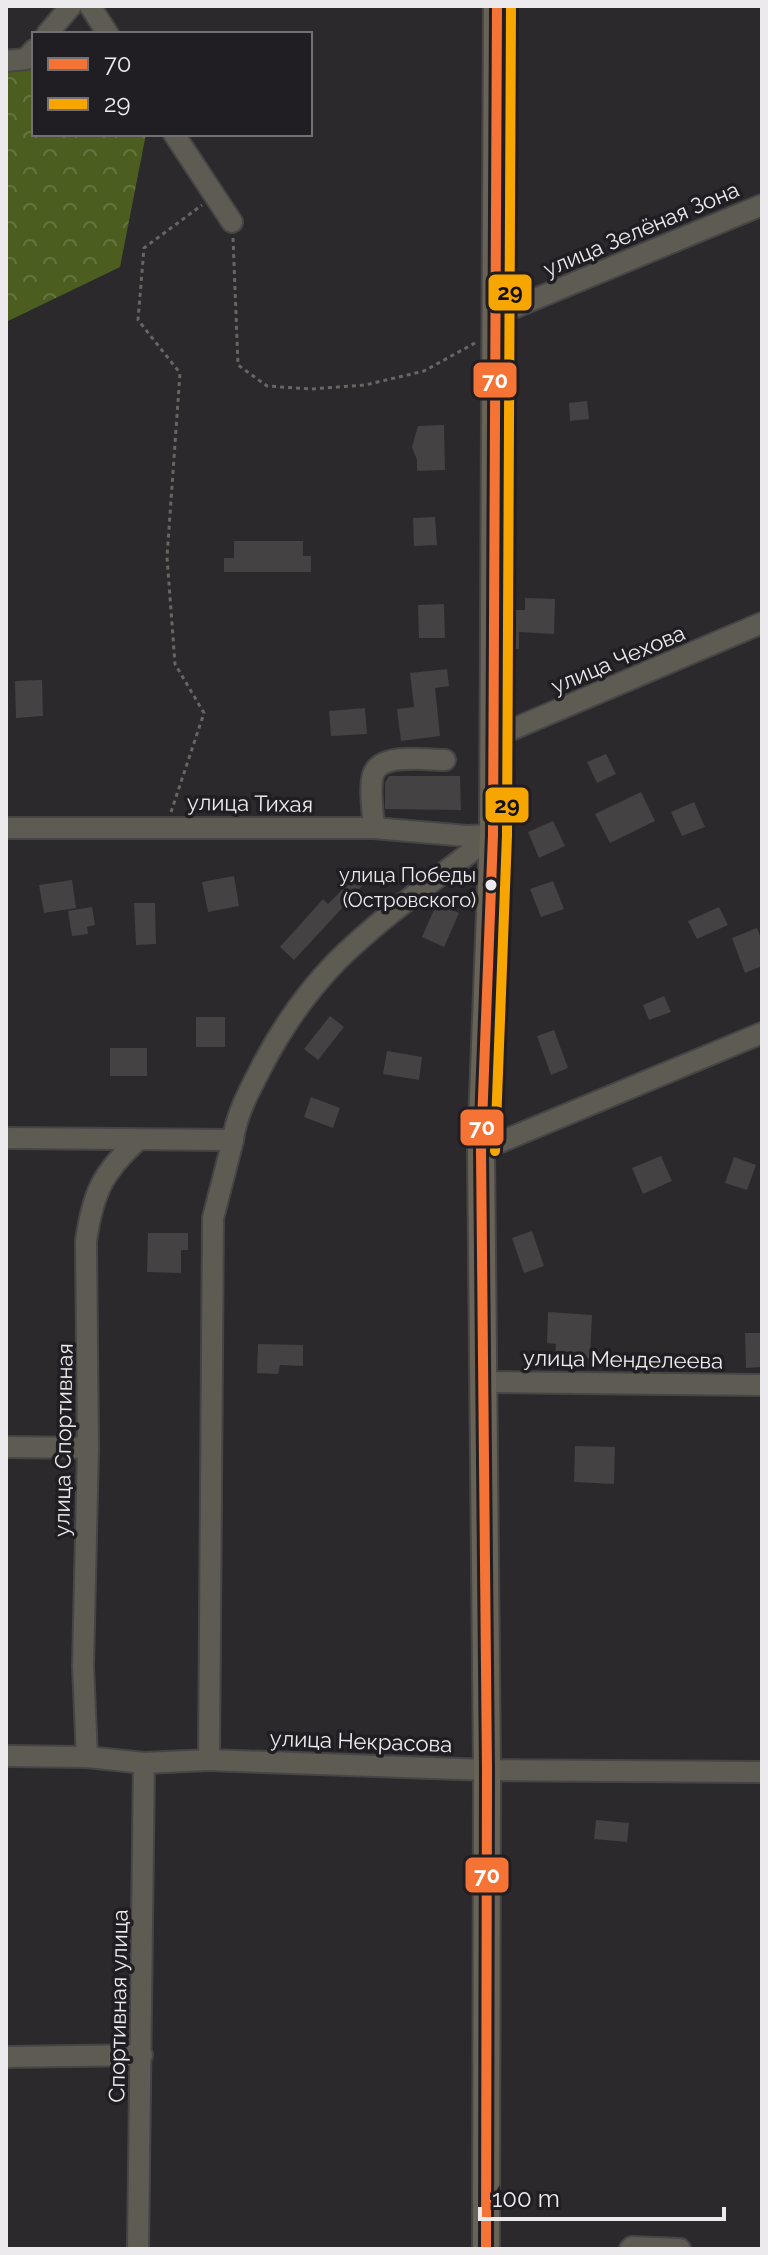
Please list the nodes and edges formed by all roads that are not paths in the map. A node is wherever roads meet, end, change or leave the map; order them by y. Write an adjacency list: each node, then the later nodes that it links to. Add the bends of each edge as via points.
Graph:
1 (71, 6): 4 (street)
2 (90, 6): 5 (street)
3 (497, 6): 11 (main road)
4 (49, 32)
5 (107, 32)
6 (32, 52): 7 (street, via 26,59)
7 (6, 61)
8 (175, 136): 10 (street)
9 (762, 205): 11 (street, улица Зелёная Зона)
10 (232, 222)
11 (494, 324): 13 (main road)
12 (762, 623): 13 (street, улица Чехова)
13 (492, 738): 17 (main road)
14 (445, 760): 16 (street, via 391,760 378,767 373,775)
15 (6, 828): 16 (street, улица Тихая)
16 (374, 828): 17 (street, улица Тихая)
17 (493, 835): 21 (street, via 336,962 270,1051 247,1094); 22 (main road)
18 (762, 1033): 22 (street)
19 (6, 1138): 20 (street)
20 (138, 1140): 21 (street); 26 (street, улица Спортивная, via 113,1163 90,1215)
21 (233, 1140): 29 (street, via 213,1218)
22 (481, 1150): 23 (main road)
23 (484, 1382): 24 (street, улица Менделеева); 31 (main road)
24 (762, 1385)
25 (6, 1447): 26 (street)
26 (88, 1448): 28 (street, улица Спортивная, via 83,1666)
27 (6, 1756): 28 (street, улица Некрасова)
28 (87, 1757): 30 (street, улица Некрасова)
29 (209, 1760): 30 (street, улица Некрасова); 31 (street, улица Некрасова)
30 (144, 1763): 33 (street, Спортивная улица)
31 (487, 1770): 32 (street, улица Некрасова); 36 (main road)
32 (762, 1772)
33 (142, 2055): 34 (street); 35 (street, Спортивная улица)
34 (6, 2057)
35 (138, 2249)
36 (486, 2249)
37 (630, 2249): 38 (street)
38 (680, 2249)

